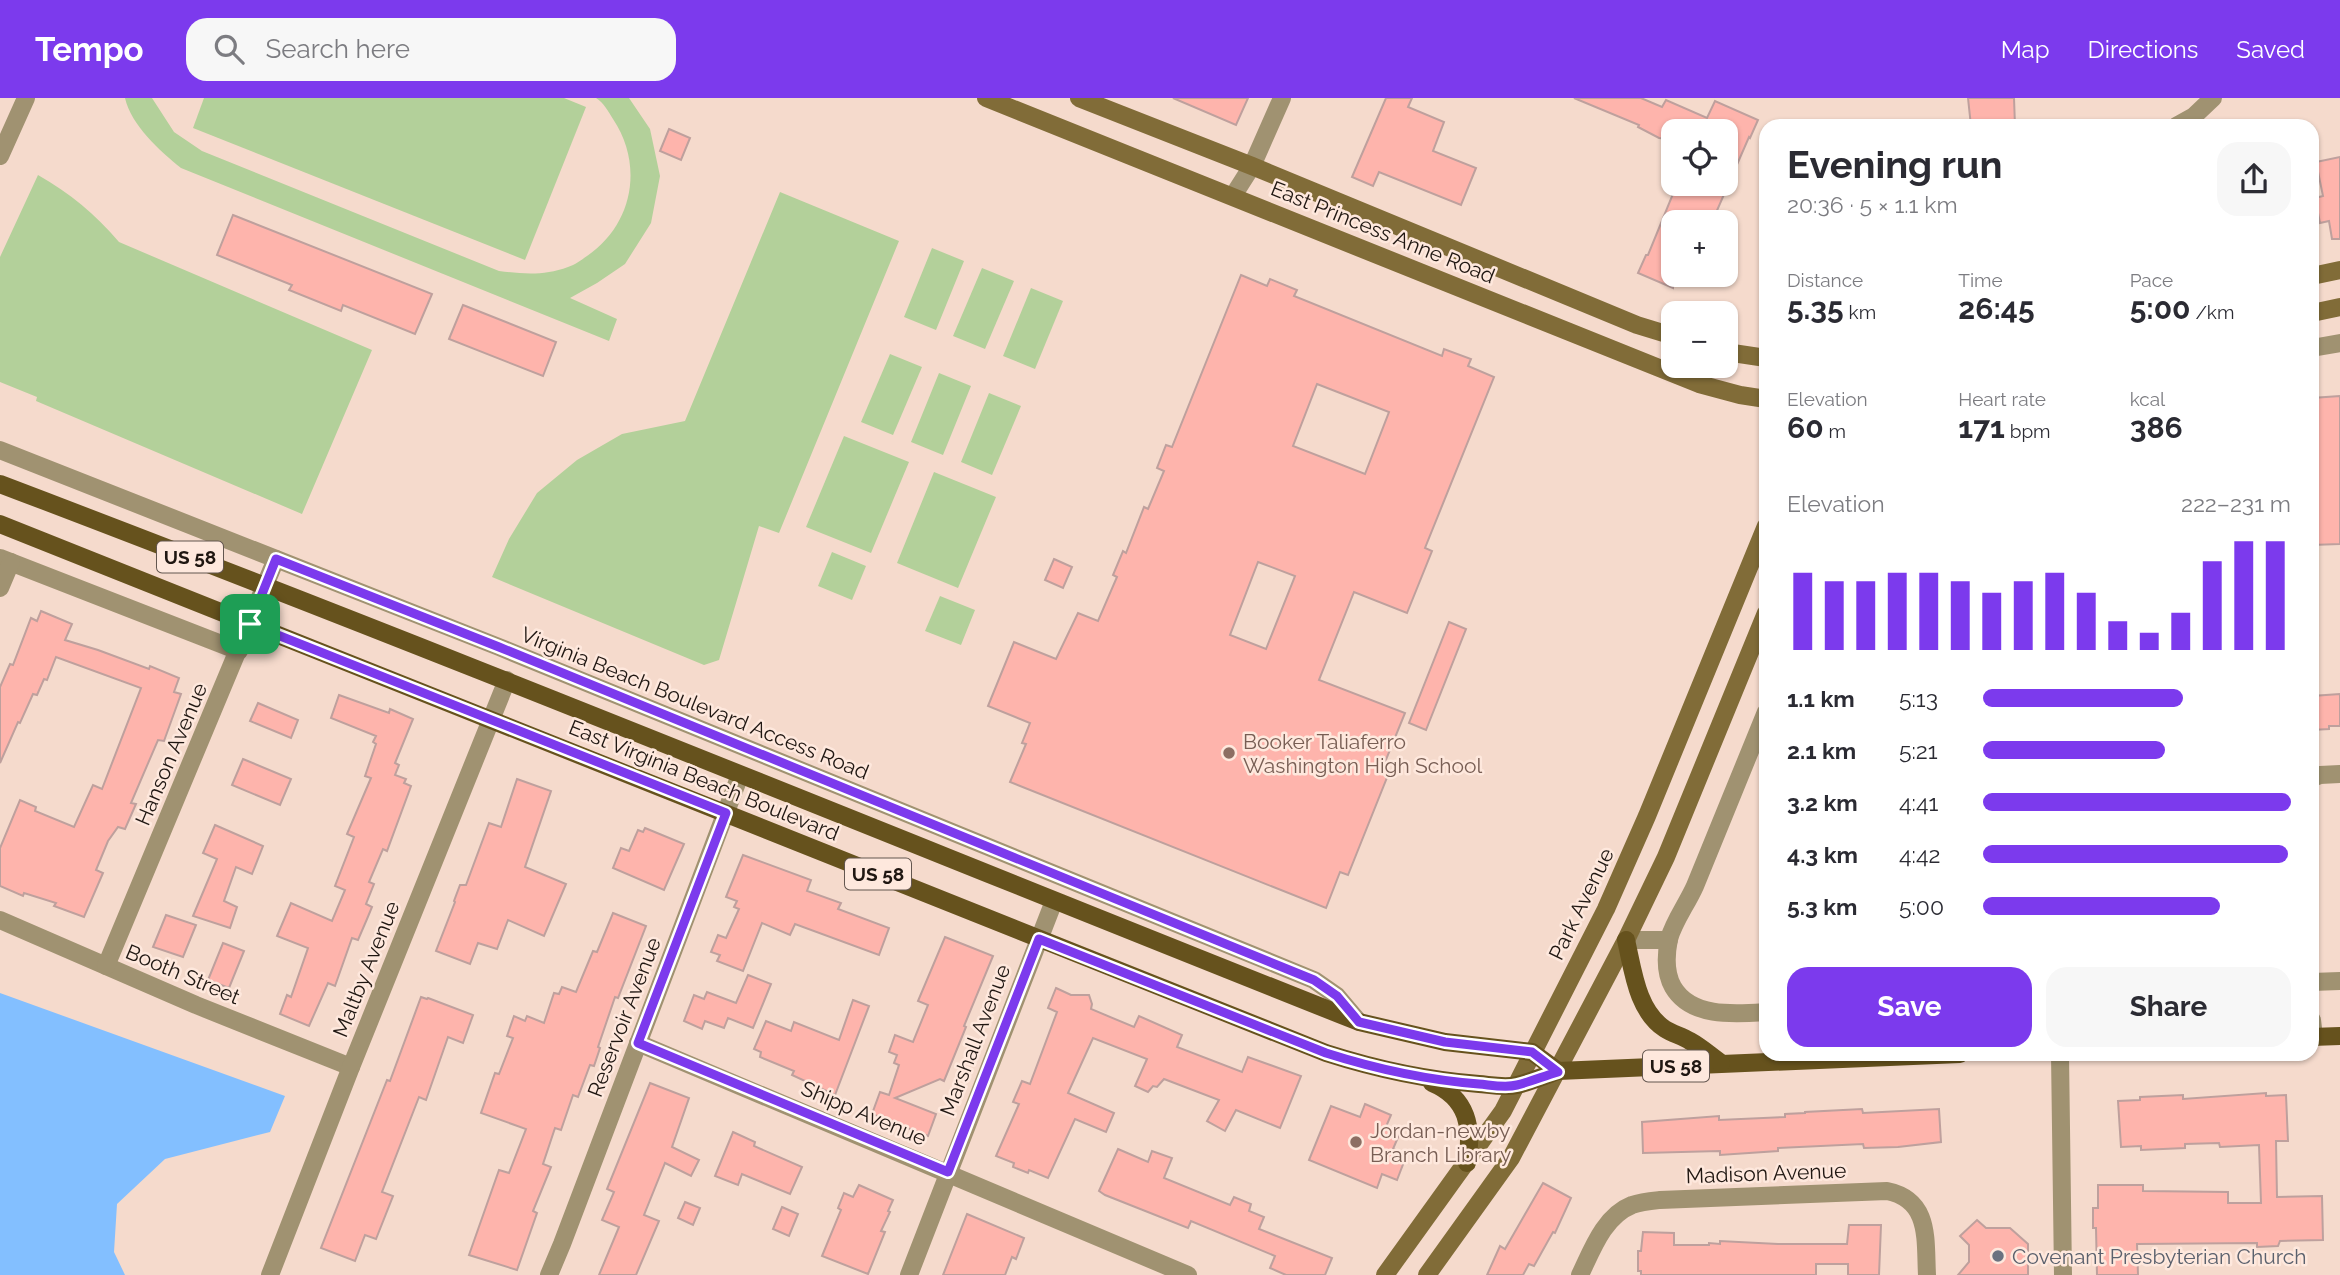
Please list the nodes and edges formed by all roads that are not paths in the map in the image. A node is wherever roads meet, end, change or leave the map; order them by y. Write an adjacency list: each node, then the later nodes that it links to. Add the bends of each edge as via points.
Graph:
1 (26, 98): 8 (street)
2 (986, 98): 6 (main road, East Princess Anne Road)
3 (1079, 98): 9 (main road, East Princess Anne Road)
4 (1282, 98): 9 (street)
5 (2213, 98): 7 (street)
6 (1008, 102): 10 (main road, East Princess Anne Road)
7 (2189, 119)
8 (0, 156)
9 (1252, 166): 10 (street); 15 (main road, East Princess Anne Road)
10 (1233, 196): 20 (main road, East Princess Anne Road, via 1699,384)
11 (2340, 271): 12 (main road)
12 (2319, 275)
13 (2340, 307): 14 (main road)
14 (2319, 312)
15 (1661, 332)
16 (2340, 343): 17 (street)
17 (2319, 347)
18 (1738, 354): 19 (main road)
19 (1759, 357)
20 (1759, 397)
21 (0, 450): 25 (street, Virginia Beach Boulevard Access Road)
22 (0, 485): 27 (main road, East Virginia Beach Boulevard / US 58)
23 (0, 524): 29 (main road, East Virginia Beach Boulevard / US 58)
24 (1759, 543): 52 (main road, Park Avenue, via 1622,874)
25 (276, 559): 27 (street, Hanson Avenue); 48 (street, Virginia Beach Boulevard Access Road, via 1314,980 1337,996)
26 (6, 560): 28 (street); 31 (street)
27 (266, 585): 29 (street, Hanson Avenue); 32 (main road, East Virginia Beach Boulevard / US 58)
28 (0, 588)
29 (250, 624): 31 (street, Hanson Avenue); 33 (main road, East Virginia Beach Boulevard / US 58)
30 (1759, 630): 42 (main road)
31 (239, 651): 44 (street, Hanson Avenue)
32 (507, 680): 33 (street, Maltby Avenue); 36 (main road, East Virginia Beach Boulevard / US 58)
33 (490, 719): 38 (main road, East Virginia Beach Boulevard / US 58); 56 (street, Maltby Avenue)
34 (1759, 729): 43 (street)
35 (2340, 774): 37 (street)
36 (740, 775): 38 (street, Reservoir Avenue); 39 (main road, East Virginia Beach Boulevard / US 58)
37 (2319, 775)
38 (726, 813): 41 (main road, East Virginia Beach Boulevard / US 58); 51 (street, Reservoir Avenue)
39 (1054, 901): 41 (street, Marshall Avenue); 48 (main road, East Virginia Beach Boulevard / US 58)
40 (0, 919): 44 (street, Booth Street)
41 (1039, 939): 58 (main road, East Virginia Beach Boulevard / US 58, via 1326,1053); 61 (street, Marshall Avenue)
42 (1626, 940): 43 (street); 55 (main road, via 1633,974 1651,1016); 57 (main road)
43 (1669, 940): 47 (street, via 1669,976 1681,998 1694,1008)
44 (106, 966): 56 (street, Booth Street)
45 (2340, 981): 46 (street)
46 (2319, 982)
47 (1759, 1013)
48 (1359, 1022): 52 (main road, East Virginia Beach Boulevard / US 58, via 1445,1042)
49 (2319, 1032): 50 (main road)
50 (2340, 1036)
51 (638, 1043): 61 (street, Shipp Avenue); 63 (street, Reservoir Avenue)
52 (1532, 1052): 57 (main road); 59 (main road, Park Avenue)
53 (1774, 1061): 55 (main road, East Virginia Beach Boulevard / US 58)
54 (2060, 1061): 70 (street)
55 (1721, 1063): 57 (main road, East Virginia Beach Boulevard / US 58)
56 (351, 1067): 62 (street, Maltby Avenue)
57 (1558, 1072): 59 (main road, East Virginia Beach Boulevard / US 58); 67 (main road, via 1511,1158)
58 (1412, 1075): 59 (main road, East Virginia Beach Boulevard / US 58); 60 (main road, via 1443,1087 1456,1098 1465,1113 1470,1145)
59 (1515, 1086): 60 (main road, Park Avenue)
60 (1467, 1163): 66 (main road, Park Avenue)
61 (948, 1172): 64 (street, Marshall Avenue); 65 (street, Shipp Avenue)
62 (270, 1275)
63 (549, 1275)
64 (909, 1275)
65 (1188, 1275)
66 (1385, 1275)
67 (1427, 1275)
68 (1580, 1275): 69 (street, Madison Avenue, via 1611,1220 1635,1204 1887,1191 1911,1202 1920,1213)
69 (1927, 1275)
70 (2063, 1275)

